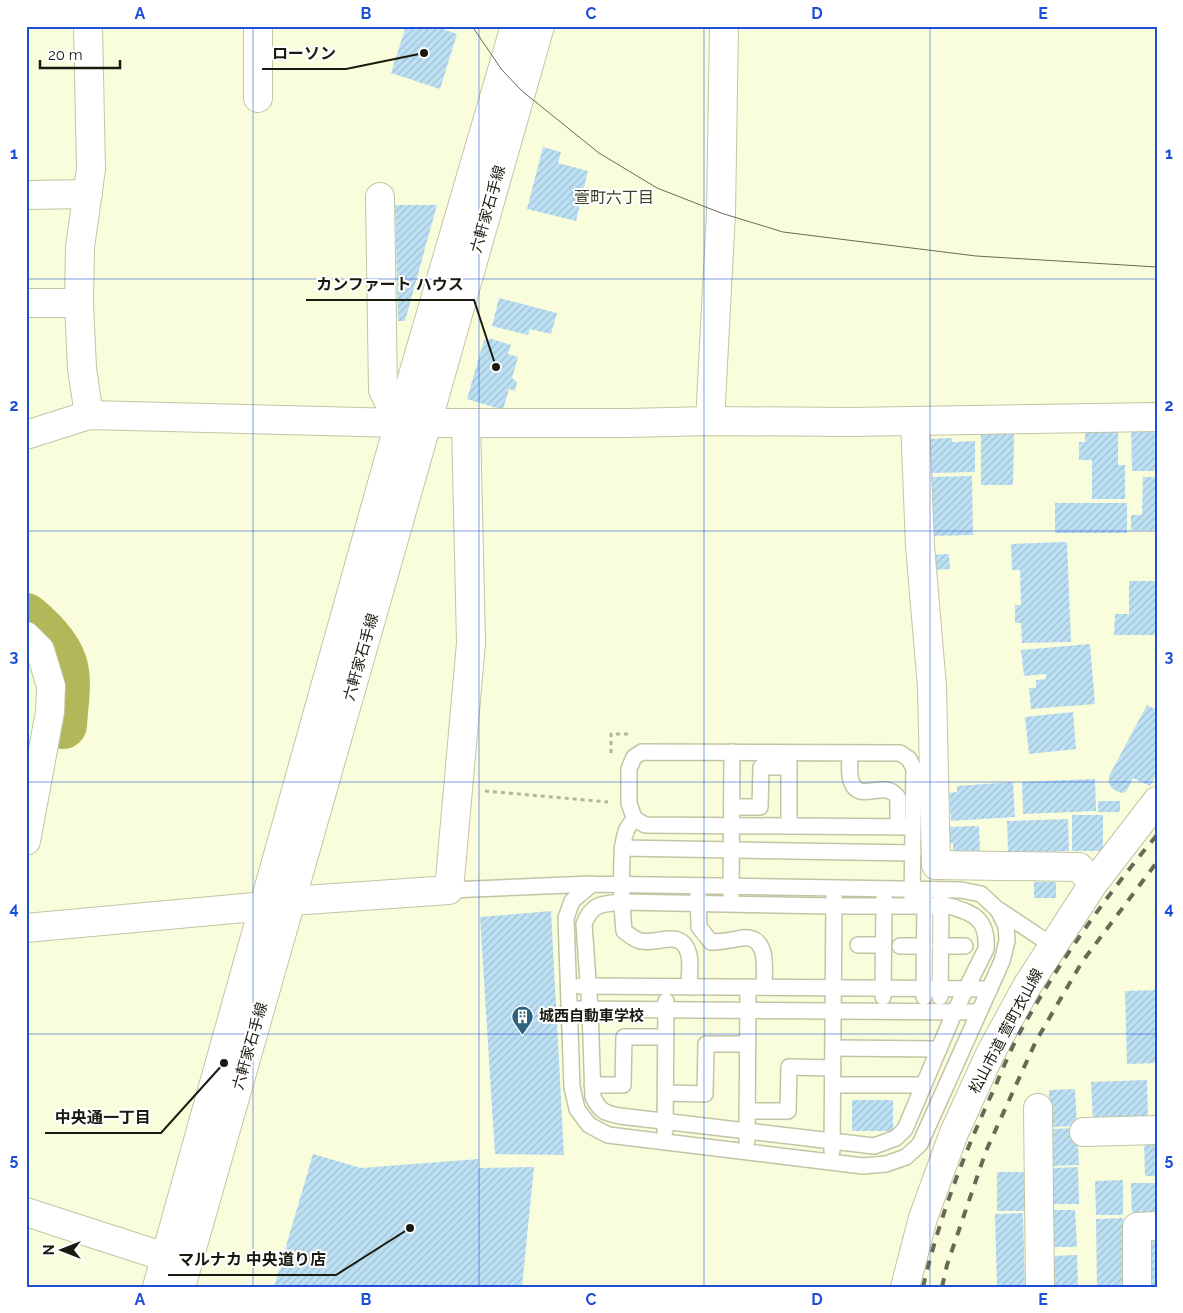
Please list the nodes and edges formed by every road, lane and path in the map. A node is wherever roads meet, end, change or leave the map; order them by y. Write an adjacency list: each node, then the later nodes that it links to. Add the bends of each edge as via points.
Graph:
1 (88, 26): 7 (street, via 91,169)
2 (258, 26): 6 (street)
3 (515, 26): 17 (street, 六軒家石手線)
4 (540, 26): 16 (street, 六軒家石手線)
5 (724, 26): 14 (street, via 721,214)
6 (258, 98)
7 (88, 194): 8 (street); 11 (street, via 80,248)
8 (26, 195)
9 (380, 196): 17 (street, via 383,390)
10 (26, 303): 11 (street)
11 (79, 303): 12 (street)
12 (88, 415): 17 (street); 19 (street)
13 (1157, 417): 15 (street)
14 (710, 420): 15 (street); 18 (street)
15 (915, 421): 37 (street, via 920,546 932,687 936,865 1078,867)
16 (429, 422): 17 (street); 18 (street); 45 (street, 六軒家石手線)
17 (400, 423): 49 (street, 六軒家石手線)
18 (466, 423): 44 (street, via 471,643)
19 (26, 435)
20 (26, 636): 21 (street, via 40,650 51,686 50,712)
21 (35, 744): 31 (street)
22 (732, 752): 24 (lane); 26 (lane); 27 (lane, via 642,752 634,757 629,769 629,803)
23 (850, 753): 24 (lane); 30 (lane, via 850,777 856,788 870,793 893,792 898,798); 30 (lane, via 900,754 909,759 914,769)
24 (789, 760): 26 (lane, via 761,767 760,807); 29 (lane)
25 (1157, 801): 37 (street, 松山市道 萱町衣山線)
26 (732, 807): 28 (lane)
27 (634, 818): 28 (lane, via 644,825); 32 (lane)
28 (732, 825): 29 (lane); 33 (lane)
29 (789, 826): 30 (lane)
30 (906, 827): 34 (lane)
31 (26, 841)
32 (622, 848): 33 (lane); 36 (lane)
33 (732, 850): 34 (lane); 39 (lane)
34 (913, 853): 42 (lane)
35 (592, 884): 36 (lane); 44 (lane); 63 (lane, via 572,901 566,918)
36 (622, 884): 38 (lane); 46 (lane)
37 (1093, 884): 62 (street, 松山市道 萱町衣山線)
38 (698, 885): 39 (lane); 47 (lane)
39 (731, 886): 40 (lane); 48 (lane)
40 (834, 888): 41 (lane); 50 (lane)
41 (884, 888): 42 (lane); 51 (lane)
42 (919, 889): 43 (lane); 52 (lane)
43 (940, 889): 53 (lane); 54 (lane, via 981,894)
44 (450, 890): 45 (street)
45 (291, 901): 49 (street); 105 (street, 六軒家石手線)
46 (622, 902): 47 (lane); 64 (lane, via 599,904 588,913 584,924); 66 (lane, via 624,931 630,936 641,941 668,938 686,946)
47 (698, 904): 48 (lane); 68 (lane, via 699,927 711,942 744,938 759,945 764,953)
48 (731, 904): 50 (lane)
49 (265, 906): 55 (street); 105 (street, 六軒家石手線)
50 (834, 906): 51 (lane); 69 (lane)
51 (884, 906): 52 (lane); 57 (lane)
52 (918, 906): 53 (lane); 59 (lane)
53 (940, 906): 60 (lane); 73 (lane, via 965,911 978,918 985,928 986,949)
54 (998, 910): 62 (lane); 74 (lane, via 1006,926 1007,941)
55 (26, 928)
56 (858, 945): 57 (lane)
57 (883, 945): 70 (lane)
58 (900, 946): 59 (lane)
59 (924, 946): 71 (lane)
60 (940, 946): 61 (lane); 72 (lane)
61 (965, 946)
62 (1053, 946): 107 (street, 松山市道 萱町衣山線, via 990,1054 954,1133 923,1218)
63 (568, 986): 64 (lane); 75 (lane)
64 (589, 986): 65 (lane); 76 (lane)
65 (666, 987): 66 (lane); 77 (lane)
66 (689, 987): 67 (lane)
67 (748, 987): 68 (lane); 78 (lane)
68 (764, 987): 69 (lane)
69 (833, 988): 70 (lane); 79 (lane)
70 (883, 988): 71 (lane); 80 (lane)
71 (924, 989): 72 (lane); 81 (lane)
72 (940, 989): 73 (lane); 82 (lane)
73 (966, 989): 74 (lane); 82 (lane)
74 (990, 989): 83 (lane)
75 (569, 1009): 76 (lane); 100 (lane, via 572,1087 577,1109 589,1126 608,1135)
76 (590, 1009): 77 (lane); 90 (lane)
77 (666, 1010): 78 (lane); 84 (lane)
78 (748, 1010): 79 (lane); 85 (lane)
79 (833, 1011): 80 (lane); 86 (lane)
80 (883, 1011): 81 (lane)
81 (924, 1011): 82 (lane)
82 (947, 1011): 83 (lane); 87 (lane)
83 (979, 1012): 102 (lane, via 920,1144 906,1157 886,1164 863,1166)
84 (666, 1037): 90 (lane, via 624,1037 623,1085); 92 (lane)
85 (748, 1044): 92 (lane, via 706,1044 705,1094); 94 (lane)
86 (833, 1048): 87 (lane); 88 (lane)
87 (939, 1049): 91 (lane)
88 (833, 1068): 89 (lane); 94 (lane, via 789,1067 788,1112)
89 (833, 1084): 91 (lane); 99 (lane)
90 (592, 1085): 95 (lane, via 593,1097 606,1114)
91 (924, 1085): 99 (lane, via 905,1129 896,1138 874,1146)
92 (666, 1093): 95 (lane)
93 (1038, 1108): 108 (street)
94 (747, 1111): 97 (lane)
95 (665, 1121): 97 (lane); 100 (lane)
96 (1157, 1130): 98 (street)
97 (747, 1132): 99 (lane); 101 (lane)
98 (1084, 1132)
99 (832, 1141): 102 (lane)
100 (665, 1142): 101 (lane)
101 (747, 1152): 102 (lane)
102 (832, 1162)
103 (26, 1212): 105 (street)
104 (1157, 1226): 109 (street, via 1137,1227)
105 (178, 1269): 106 (street, 六軒家石手線)
106 (156, 1287)
107 (905, 1287)
108 (1040, 1287)
109 (1137, 1287)

